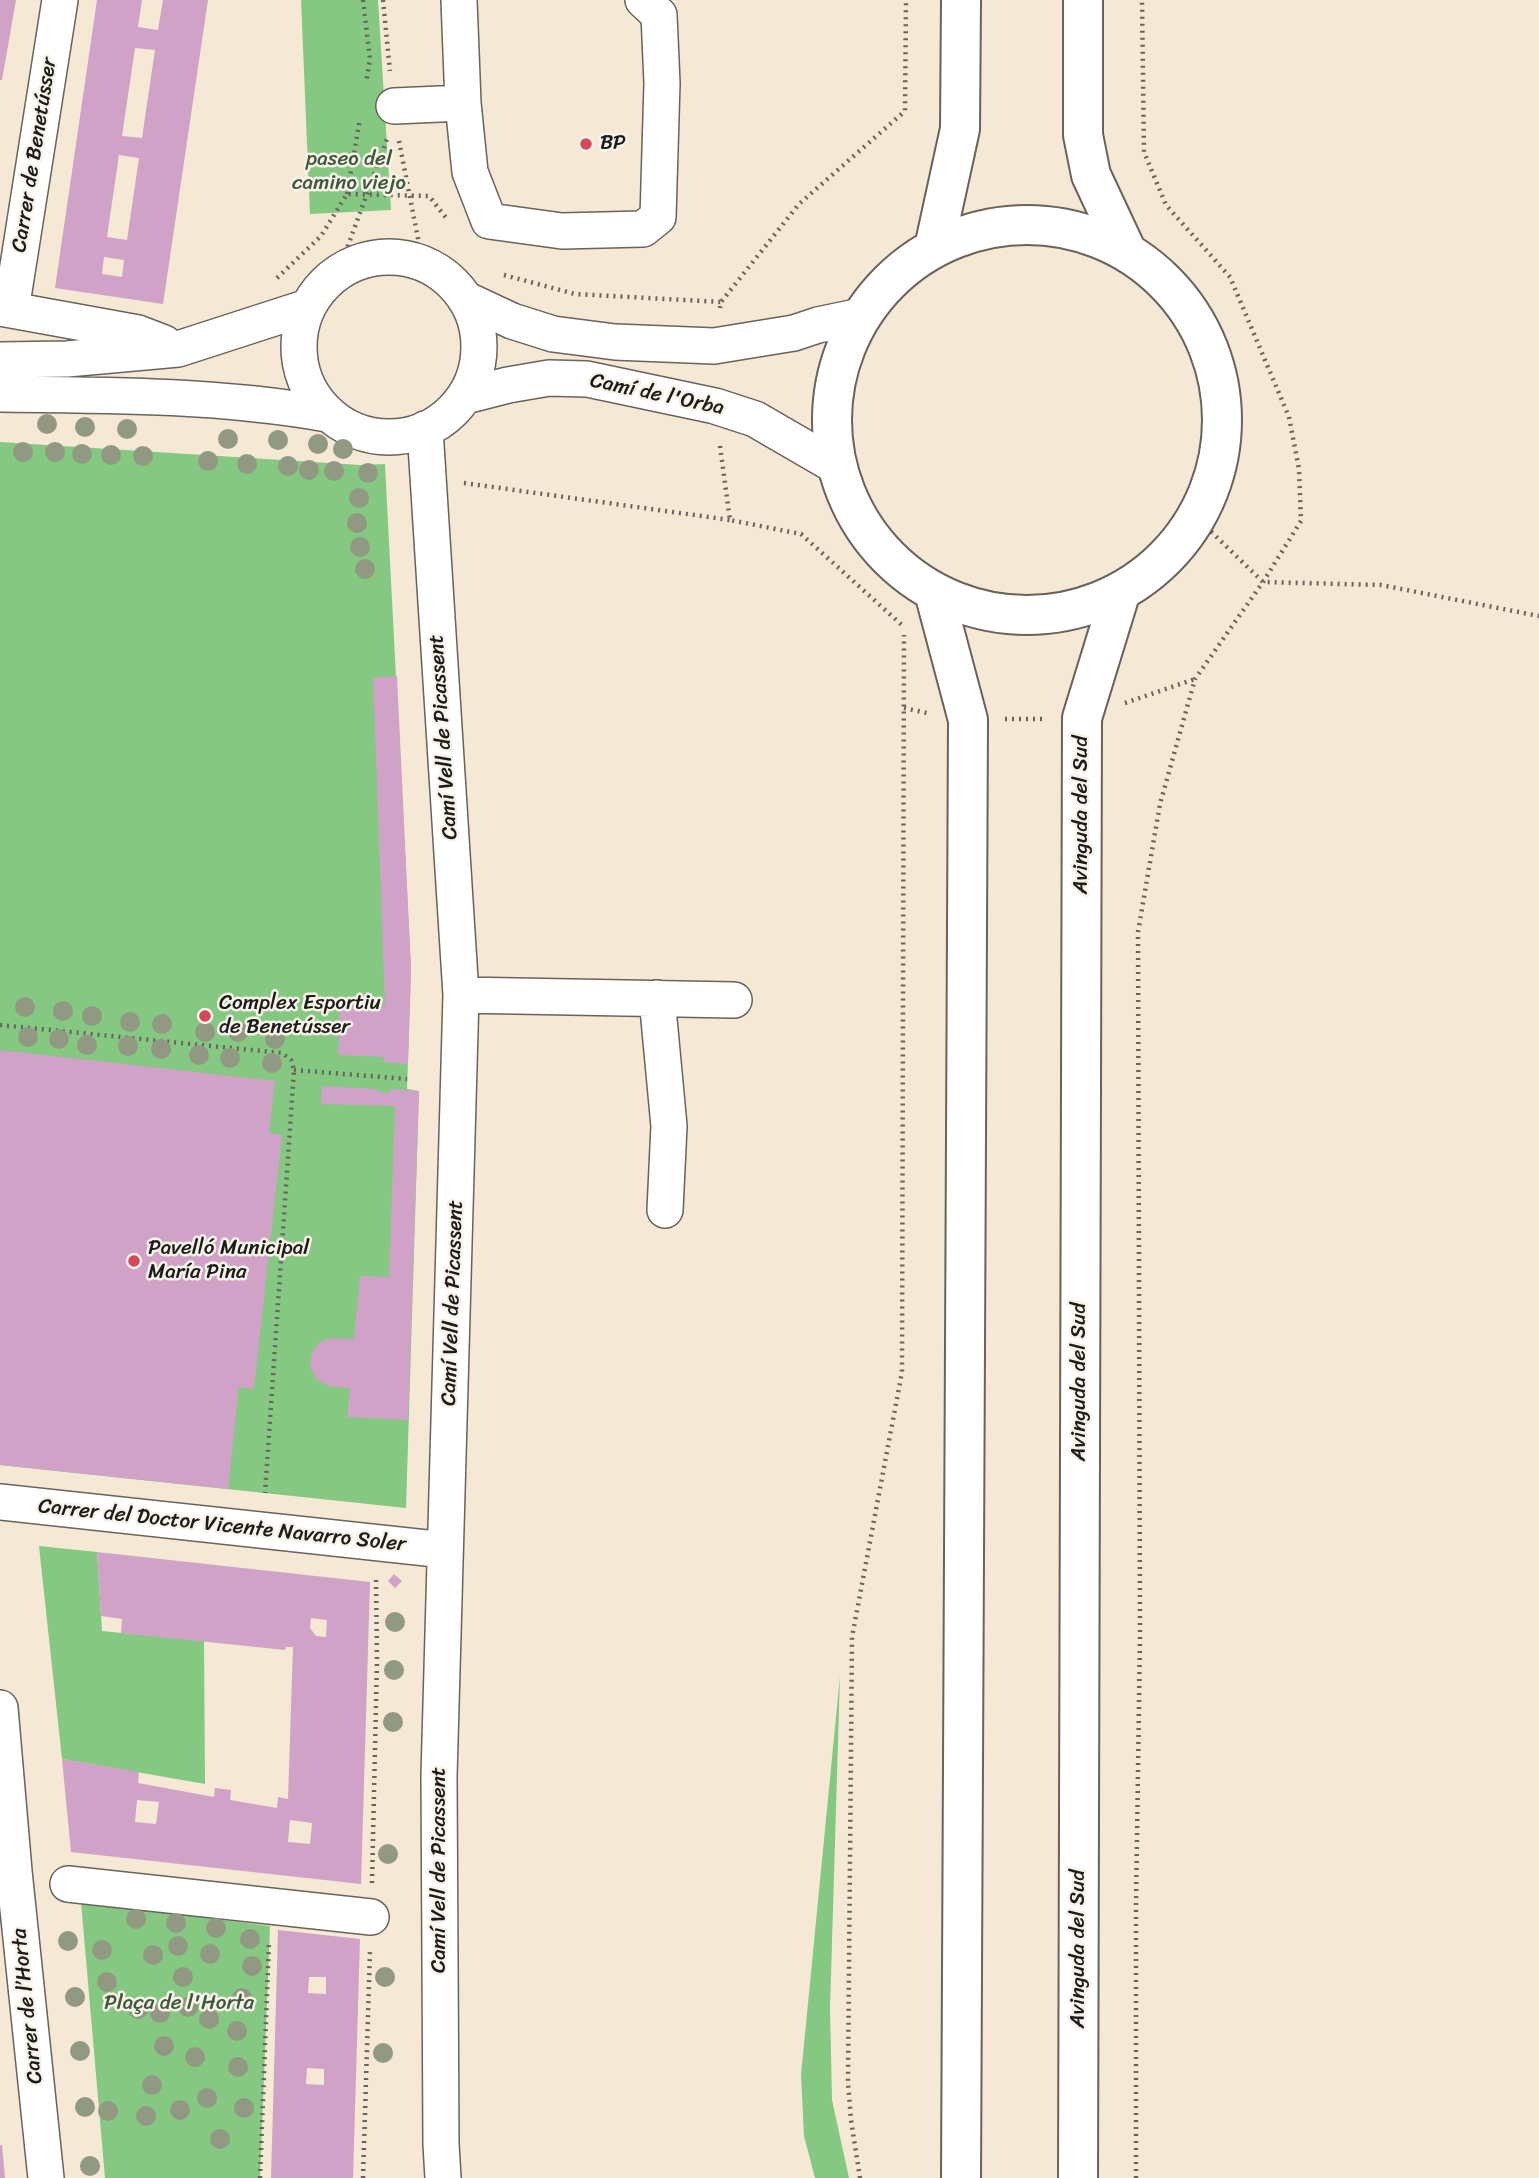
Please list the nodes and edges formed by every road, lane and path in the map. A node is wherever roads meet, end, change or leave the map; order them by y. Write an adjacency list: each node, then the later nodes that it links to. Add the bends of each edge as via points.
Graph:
1 (60, 0): 23 (street, Carrer de Benetússer)
2 (383, 0): 10 (path)
3 (459, 0): 9 (street)
4 (643, 0): 9 (street, via 659,15 662,83 658,217 643,229 562,231 489,220 470,173)
5 (906, 0): 21 (path, via 905,111 799,204)
6 (961, 0): 14 (main road, via 960,129)
7 (1083, 0): 15 (main road, via 1083,135 1091,175)
8 (1142, 0): 37 (path, via 1144,152 1166,205 1230,277 1289,417 1299,469 1301,521)
9 (463, 103): 10 (street)
10 (394, 112): 11 (path); 12 (path)
11 (366, 194): 12 (path); 17 (path); 19 (path, via 347,194 321,236)
12 (410, 195): 13 (path, via 429,195); 16 (path)
13 (454, 227)
14 (934, 248): 15 (main road, via 986,230 1031,225 1075,232); 24 (main road, via 881,289)
15 (1127, 252): 35 (main road, via 1178,296 1197,324 1214,365 1222,421 1219,454 1211,487)
16 (423, 264): 17 (street, via 395,257 365,260); 20 (street, via 447,278)
17 (338, 273): 22 (street)
18 (499, 273): 21 (path, via 575,294)
19 (272, 282)
20 (465, 299): 25 (street, via 553,334); 29 (street, via 479,347)
21 (721, 302): 25 (path)
22 (308, 307): 26 (street); 31 (street, via 299,335 299,364 309,391)
23 (6, 309): 26 (street, via 138,332)
24 (861, 316): 25 (street); 33 (main road, via 833,388)
25 (714, 346)
26 (178, 349): 27 (street, via 67,359)
27 (0, 359)
28 (0, 394): 31 (street, via 150,395)
29 (465, 396): 30 (street, Camí de l'Orba, via 549,379 587,379); 32 (street)
30 (715, 406): 33 (street, Camí de l'Orba, via 755,419); 36 (path)
31 (327, 414): 32 (street, via 374,436 400,436)
32 (425, 429): 41 (street, Camí Vell de Picassent)
33 (836, 466): 39 (main road, via 850,504 872,540 900,569)
34 (462, 483): 36 (path)
35 (1196, 517): 37 (path); 38 (main road, via 1176,546)
36 (730, 520): 61 (path, via 801,534 904,627 902,1372 852,1637 848,2082)
37 (1263, 582): 40 (path, via 1381,585); 64 (path, via 1195,679 1160,804 1138,932)
38 (1121, 591): 39 (main road, via 1070,610 1028,615 995,613); 63 (main road, Avinguda del Sud, via 1082,718)
39 (934, 592): 62 (main road, via 968,720)
40 (1539, 616)
41 (461, 995): 42 (street); 50 (street, Camí Vell de Picassent)
42 (657, 998): 43 (street); 47 (street, via 669,1126)
43 (734, 1000)
44 (0, 1025): 45 (path, via 282,1053)
45 (295, 1070): 46 (path); 48 (path)
46 (407, 1079)
47 (665, 1210)
48 (265, 1493)
49 (0, 1502): 50 (street, Carrer del Doctor Vicente Navarro Soler)
50 (445, 1550): 60 (street, Camí Vell de Picassent, via 439,1776)
51 (375, 1571): 56 (path)
52 (0, 1708): 53 (street, Carrer de l’Horta)
53 (7, 1871): 57 (street, Carrer de l’Horta)
54 (68, 1884): 55 (street)
55 (270, 1907): 56 (street); 58 (path)
56 (371, 1917): 59 (path)
57 (46, 2178)
58 (260, 2178)
59 (363, 2178)
60 (443, 2178)
61 (860, 2178)
62 (961, 2178)
63 (1078, 2178)
64 (1136, 2178)

